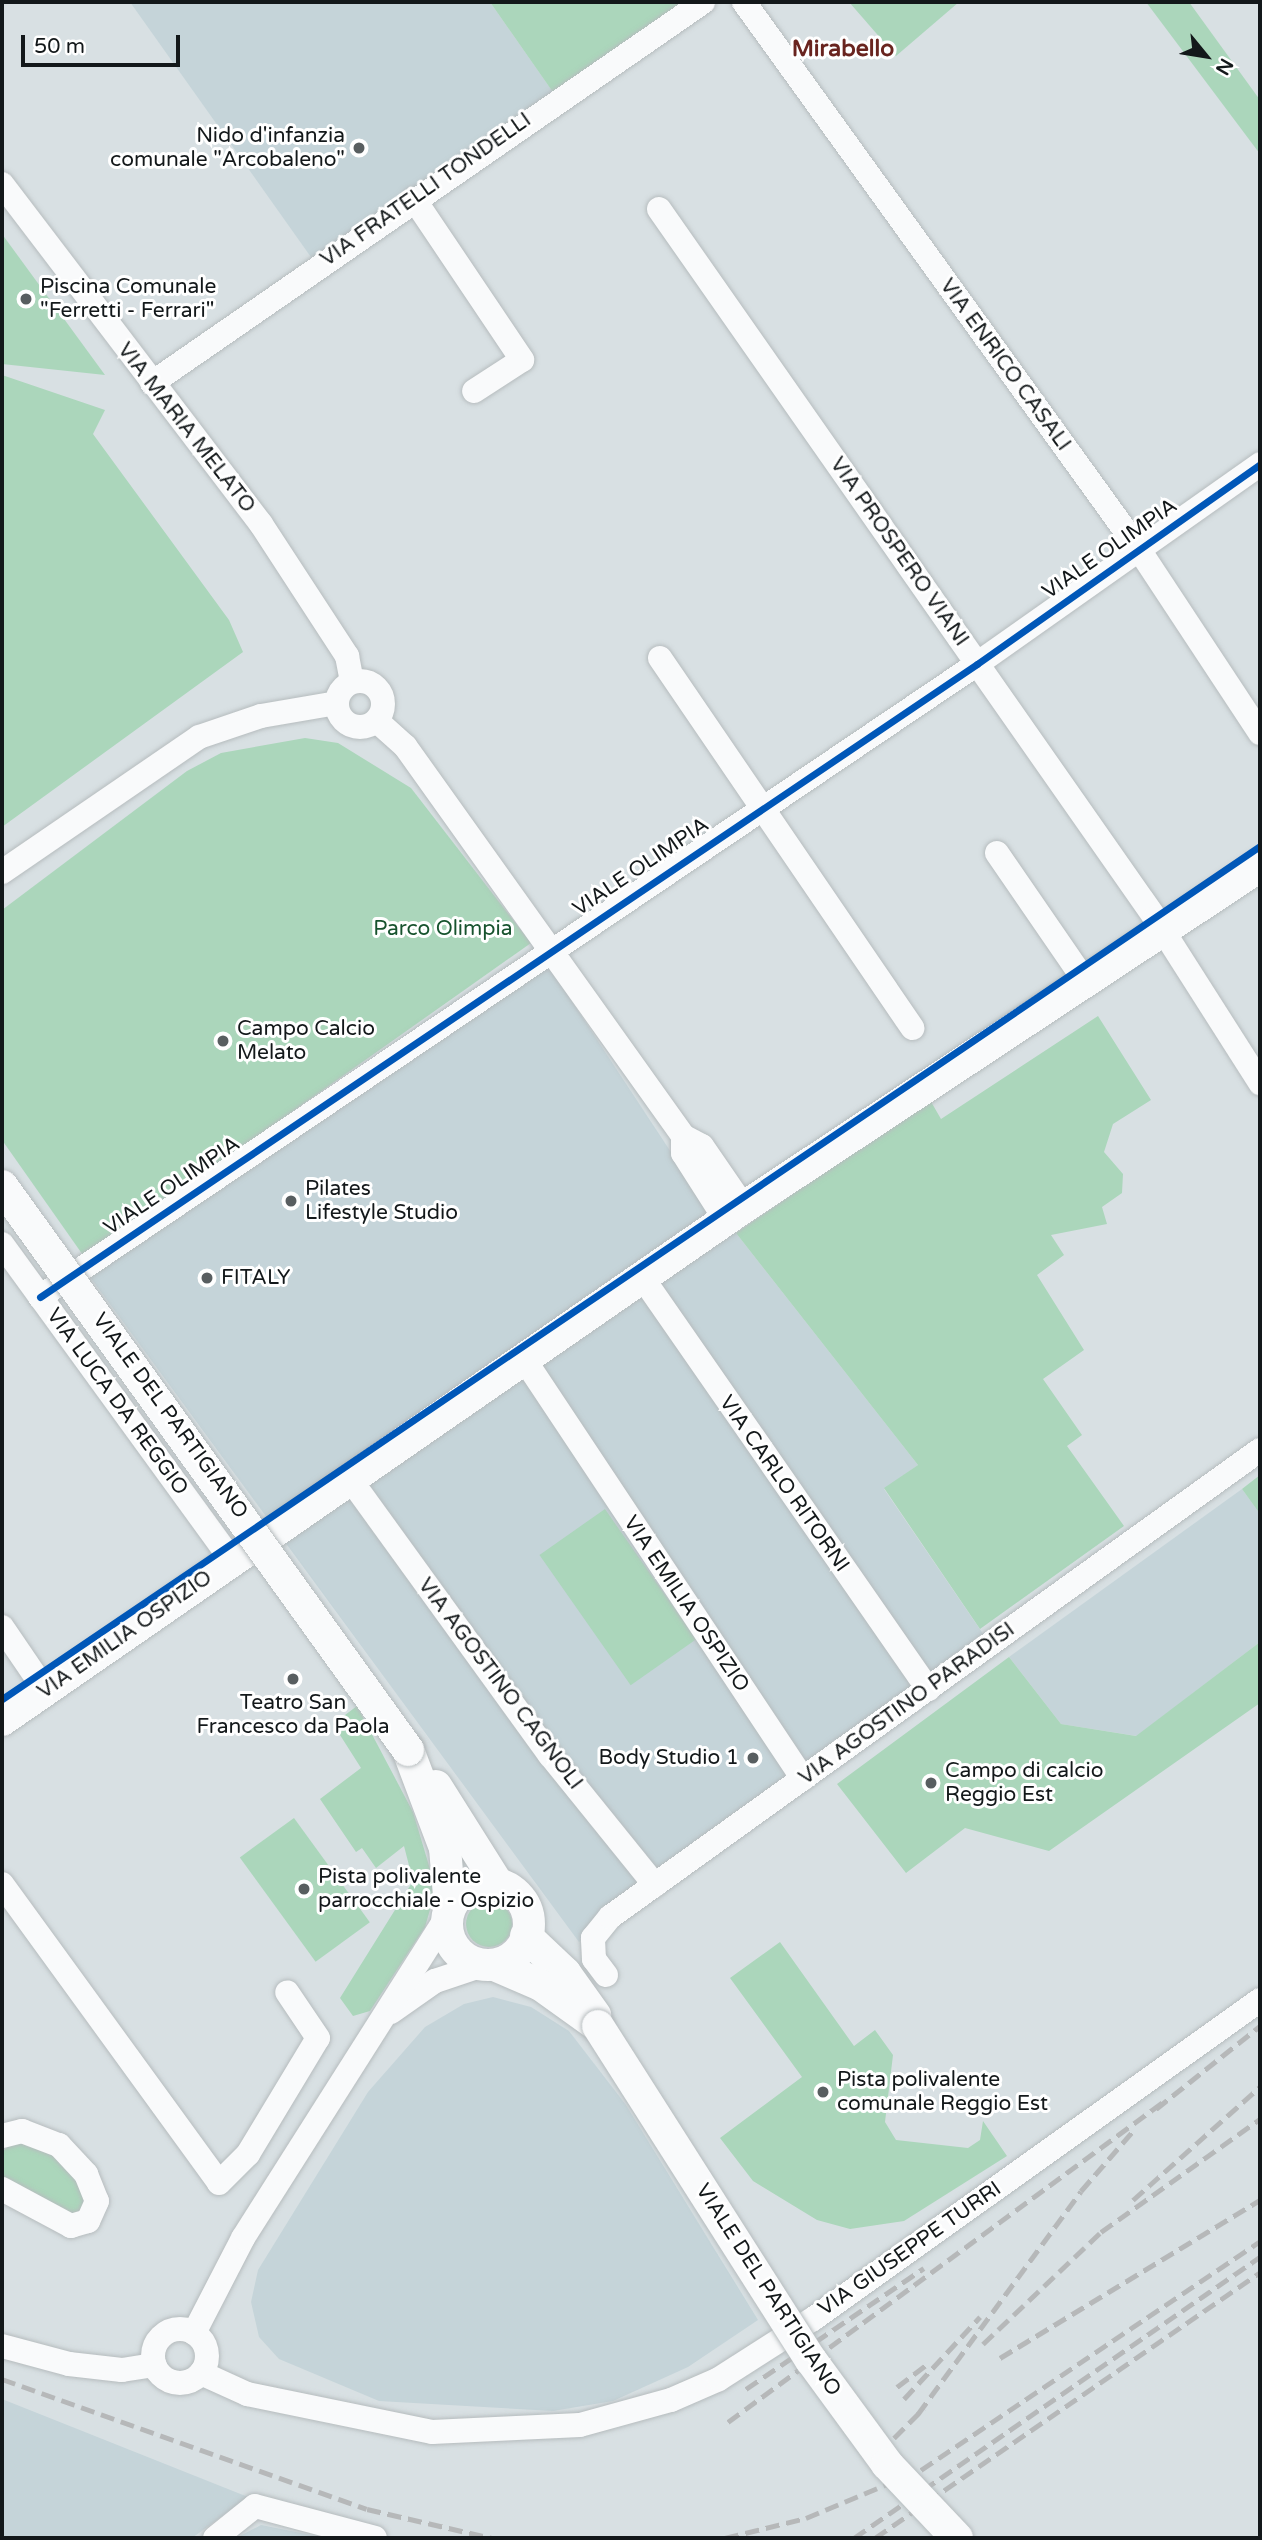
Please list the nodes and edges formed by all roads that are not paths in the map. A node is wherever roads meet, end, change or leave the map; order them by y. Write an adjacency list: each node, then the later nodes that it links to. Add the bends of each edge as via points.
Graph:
1 (703, 2): 4 (street, VIA FRATELLI TONDELLI)
2 (744, 2): 9 (street, VIA ENRICO CASALI)
3 (2, 184): 6 (street, VIA MARIA MELATO)
4 (414, 199): 6 (street, VIA FRATELLI TONDELLI); 7 (street, via 522,359)
5 (659, 209): 11 (street, VIA PROSPERO VIANI)
6 (152, 383): 12 (street, VIA MARIA MELATO, via 261,524 347,656)
7 (474, 391)
8 (1260, 464): 9 (street, VIALE OLIMPIA)
9 (1140, 551): 11 (street, VIALE OLIMPIA); 15 (street, VIA ENRICO CASALI)
10 (660, 657): 16 (street)
11 (978, 664): 16 (street, VIALE OLIMPIA); 20 (street, VIA PROSPERO VIANI)
12 (352, 682): 13 (street); 14 (street, via 368,682 380,692 384,706)
13 (337, 703): 14 (street, via 342,719 355,728); 19 (street, via 261,716 200,737)
14 (377, 721): 21 (street, via 405,746)
15 (1260, 733)
16 (762, 806): 21 (street, VIALE OLIMPIA); 23 (street)
17 (997, 853): 22 (street)
18 (1260, 866): 20 (main road, VIA EMILIA OSPIZIO)
19 (2, 872)
20 (1163, 930): 22 (main road, VIA EMILIA OSPIZIO); 24 (street, VIA PROSPERO VIANI)
21 (553, 948): 26 (street, via 683,1136 683,1153); 29 (street, VIALE OLIMPIA)
22 (1086, 981): 26 (main road, VIA EMILIA OSPIZIO)
23 (912, 1028)
24 (1260, 1083)
25 (2, 1186): 38 (main road, VIALE DEL PARTIGIANO, bridge)
26 (735, 1213): 28 (main road, VIA EMILIA OSPIZIO)
27 (2, 1244): 29 (street, VIA LUCA DA REGGIO)
28 (642, 1277): 30 (main road, VIA EMILIA OSPIZIO); 35 (street, VIA CARLO RITORNI)
29 (40, 1297): 33 (street, VIA LUCA DA REGGIO)
30 (524, 1359): 32 (main road, VIA EMILIA OSPIZIO); 39 (street, VIA EMILIA OSPIZIO)
31 (1260, 1450): 35 (street, VIA AGOSTINO PARADISI)
32 (350, 1479): 33 (main road, VIA EMILIA OSPIZIO); 42 (street, VIA AGOSTINO CAGNOLI, via 550,1755)
33 (232, 1560): 36 (main road, VIA EMILIA OSPIZIO)
34 (2, 1627): 36 (street)
35 (928, 1689): 39 (street, VIA AGOSTINO PARADISI)
36 (45, 1690): 37 (main road, VIA EMILIA OSPIZIO)
37 (2, 1720)
38 (408, 1750): 40 (main road, VIALE DEL PARTIGIANO); 43 (main road, VIALE DEL PARTIGIANO, via 446,1849)
39 (803, 1779): 42 (street, VIA AGOSTINO PARADISI)
40 (497, 1883): 43 (main road, via 463,1888); 44 (main road, VIALE DEL PARTIGIANO, via 525,1911)
41 (2, 1884): 47 (street, via 219,2183 248,2154 318,2038)
42 (655, 1885): 46 (street, VIA AGOSTINO PARADISI, via 593,1938 594,1959)
43 (448, 1912): 45 (main road, VIALE DEL PARTIGIANO, via 453,1942); 49 (street)
44 (526, 1937): 45 (main road, via 516,1956); 50 (main road, VIALE DEL PARTIGIANO, via 586,1997)
45 (490, 1965): 49 (street, via 435,1981); 50 (main road, VIALE DEL PARTIGIANO, via 541,1985)
46 (606, 1976)
47 (287, 1992)
48 (1260, 2000): 56 (street, VIA GIUSEPPE TURRI, via 813,2319 719,2379 671,2400 580,2425 432,2432 247,2393)
49 (388, 2015): 53 (street, via 243,2238)
50 (598, 2026): 59 (main road, VIALE DEL PARTIGIANO, bridge, via 818,2371 887,2464)
51 (2, 2136): 52 (street, via 22,2132 59,2145 86,2174 97,2201 88,2221 71,2226)
52 (2, 2189)
53 (194, 2333): 55 (street, via 179,2329 162,2336); 56 (street, via 206,2348)
54 (2, 2346): 55 (street, via 69,2364 122,2370)
55 (155, 2365): 56 (street, via 177,2383)
56 (201, 2373)
57 (215, 2538): 58 (street, via 254,2506)
58 (375, 2538)
59 (957, 2538)

